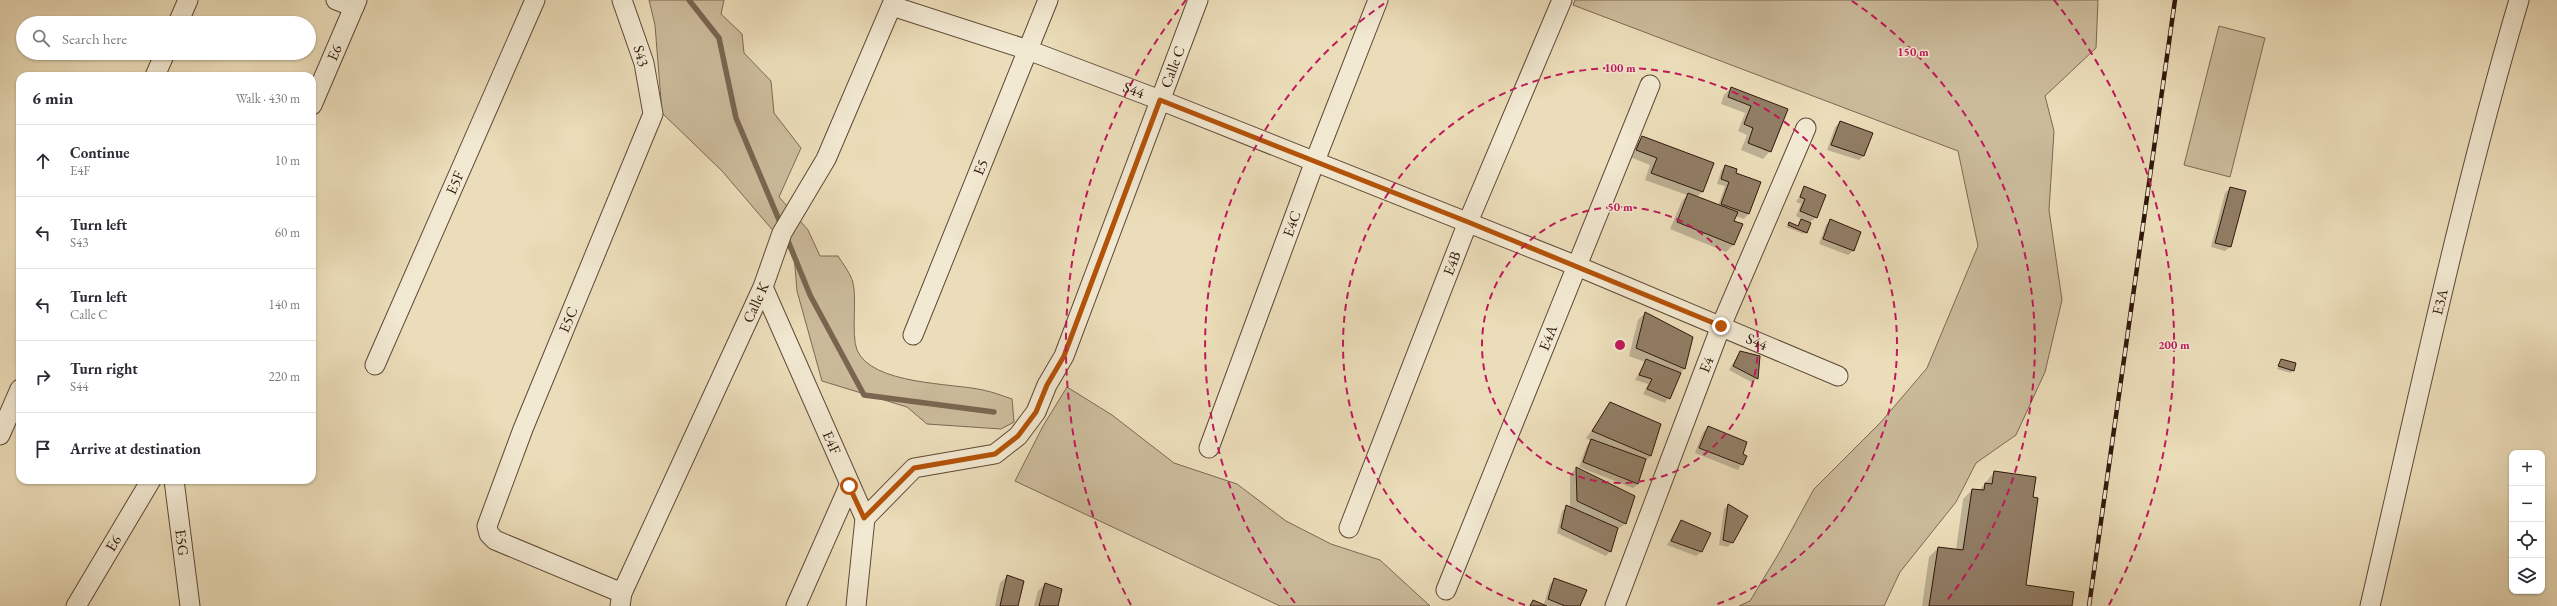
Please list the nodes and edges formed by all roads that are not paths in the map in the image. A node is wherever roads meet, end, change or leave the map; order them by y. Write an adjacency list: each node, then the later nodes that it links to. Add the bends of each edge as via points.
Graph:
1 (188, 0): 12 (street)
2 (336, 0): 10 (street)
3 (535, 0): 27 (street, E5F)
4 (622, 0): 19 (street, S43, via 644,63)
5 (1048, 0): 13 (street, E5)
6 (1198, 0): 18 (street, Calle C)
7 (1378, 0): 21 (street, E4C)
8 (1562, 0): 22 (street, E4B)
9 (2520, 0): 45 (street, E3A, via 2503,55 2432,335)
10 (355, 3): 17 (street, E6)
11 (893, 3): 13 (street, S44); 24 (street, Calle K, via 826,159 782,233)
12 (181, 16)
13 (1028, 50): 18 (street, S44); 26 (street, E5)
14 (162, 60): 15 (street)
15 (157, 72)
16 (1650, 85): 23 (street, E4A)
17 (316, 96)
18 (1160, 100): 21 (street, S44); 35 (street, Calle C, via 1064,356 1047,385 1036,412 1018,436 995,454 914,468)
19 (653, 114): 38 (street, E5C, via 523,429 487,526 489,534 495,540)
20 (1806, 128): 25 (street, E4)
21 (1315, 161): 22 (street, S44); 31 (street, E4C)
22 (1468, 222): 23 (street, S44); 36 (street, E4B)
23 (1578, 266): 25 (street, S44); 37 (street, E4A)
24 (763, 287): 34 (street, E4F); 38 (street, Calle K)
25 (1721, 326): 28 (street, S44); 44 (street, E4)
26 (913, 334)
27 (375, 365)
28 (1838, 376)
29 (16, 398): 30 (street)
30 (0, 436)
31 (1209, 448)
32 (149, 484): 39 (street, E6)
33 (175, 484): 40 (street, E5G)
34 (849, 486): 35 (street, E4F); 42 (street)
35 (864, 518): 43 (street)
36 (1349, 528)
37 (1446, 590)
38 (621, 600): 41 (street)
39 (76, 606)
40 (190, 606)
41 (605, 606)
42 (796, 606)
43 (856, 606)
44 (1615, 606)
45 (2370, 606)

